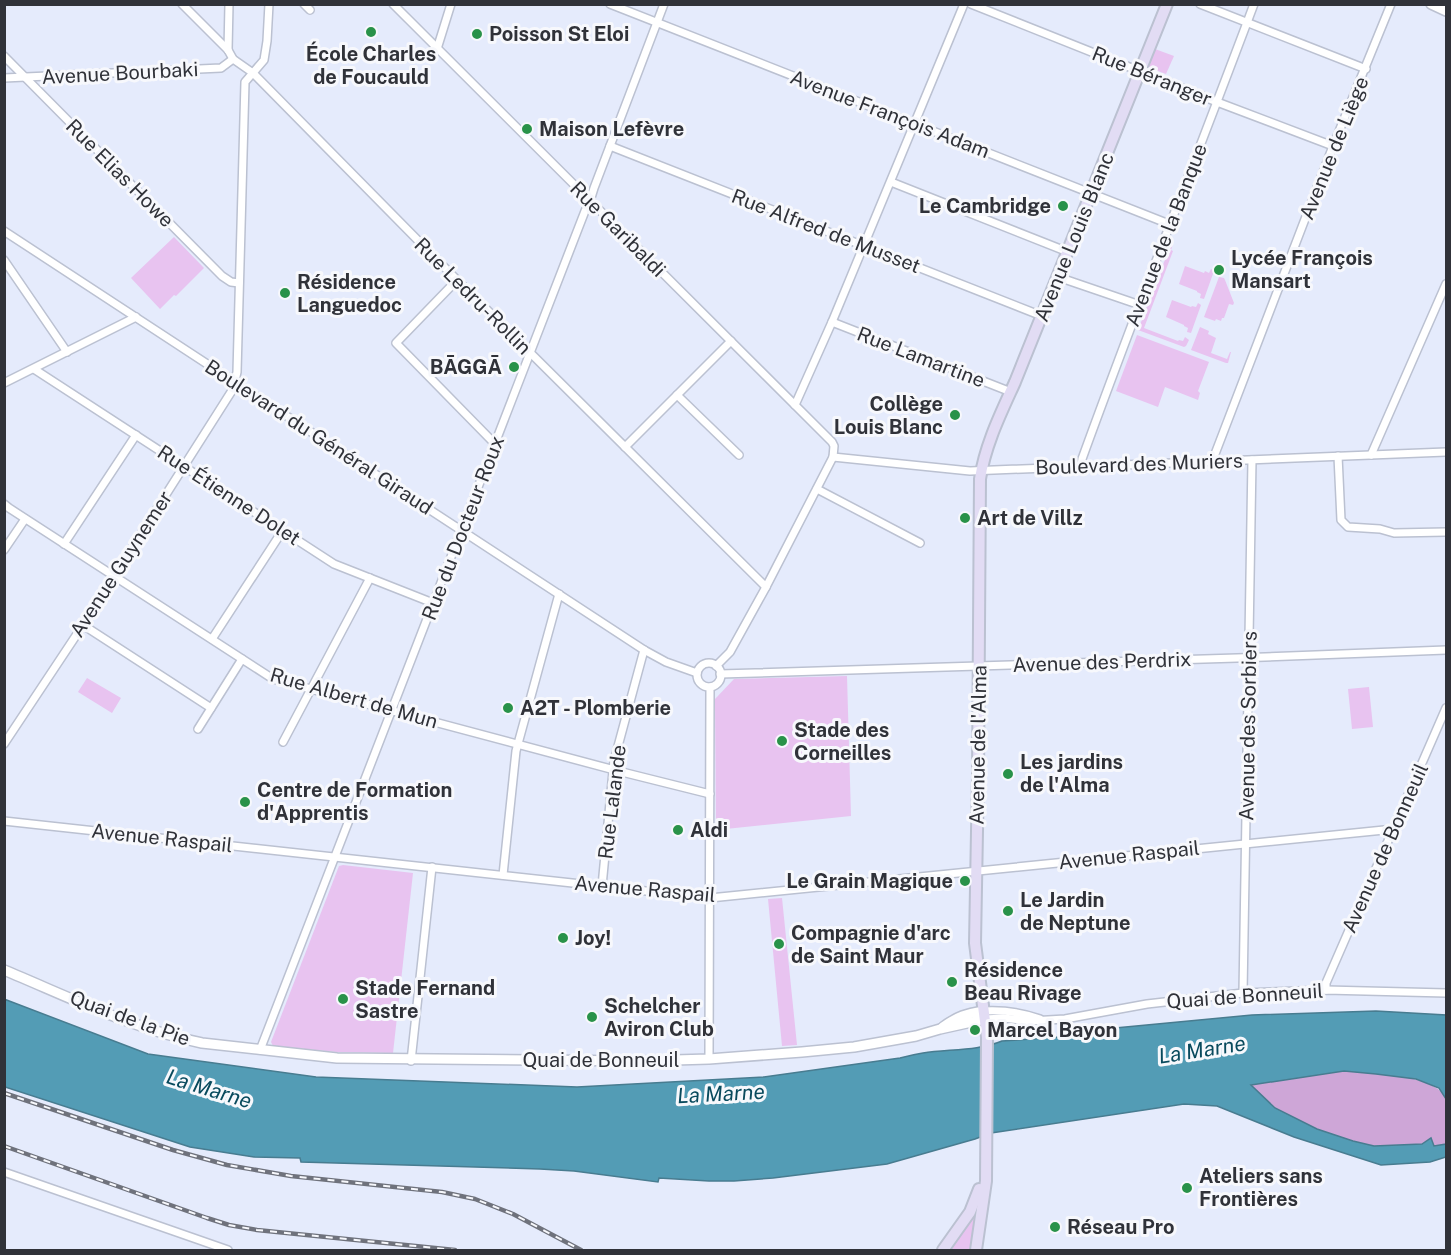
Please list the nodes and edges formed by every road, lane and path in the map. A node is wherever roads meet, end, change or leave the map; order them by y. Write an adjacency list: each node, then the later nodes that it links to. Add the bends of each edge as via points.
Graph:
1 (182, 4): 21 (street, Rue Ledru-Rollin)
2 (229, 4): 21 (street)
3 (269, 4): 26 (street, via 264,60)
4 (304, 4): 16 (street)
5 (393, 4): 20 (street, Rue Garibaldi)
6 (452, 4): 20 (street)
7 (610, 4): 18 (street, Avenue François Adam)
8 (664, 4): 18 (street, Rue du Docteur Roux)
9 (964, 4): 30 (street)
10 (970, 4): 25 (street, Rue Béranger)
11 (1167, 4): 25 (main road, Avenue Louis Blanc)
12 (1200, 4): 19 (street)
13 (1254, 4): 19 (street, Avenue de la Banque)
14 (1391, 4): 24 (street, Avenue de Liège)
15 (1431, 4): 17 (street)
16 (310, 10)
17 (1446, 11)
18 (657, 23): 30 (street, Avenue François Adam); 31 (street, Rue du Docteur Roux)
19 (1247, 24): 24 (street); 29 (street, Avenue de la Banque)
20 (437, 49): 35 (street, Rue Garibaldi)
21 (228, 50): 23 (street, Rue Ledru-Rollin)
22 (4, 56): 27 (street, Rue Elias Howe)
23 (233, 58): 26 (street, Rue Ledru-Rollin); 27 (street, Avenue Bourbaki, via 221,68)
24 (1366, 69): 32 (street, Avenue de Liège)
25 (1141, 71): 29 (street, Rue Béranger); 34 (main road, Avenue Louis Blanc)
26 (253, 73): 42 (street, Rue Ledru-Rollin); 43 (street, via 245,82)
27 (26, 77): 28 (street, Avenue Bourbaki); 43 (street, Rue Elias Howe, via 222,276)
28 (4, 78)
29 (1217, 102): 32 (street, Rue Béranger); 36 (street, Avenue de la Banque)
30 (914, 124): 33 (street); 34 (street, Avenue François Adam)
31 (610, 146): 35 (street, Rue du Docteur Roux); 38 (street, Rue Alfred de Musset)
32 (1333, 146): 67 (street, Avenue de Liège)
33 (891, 182): 38 (street); 39 (street)
34 (1091, 193): 36 (street, Avenue François Adam); 39 (main road, Avenue Louis Blanc)
35 (590, 201): 49 (street, Rue Garibaldi); 51 (street, Rue du Docteur Roux)
36 (1169, 224): 45 (street, Avenue de la Banque)
37 (4, 231): 47 (street, Boulevard du Général Giraud)
38 (863, 246): 46 (street, Rue Alfred de Musset); 48 (street)
39 (1068, 252): 41 (main road, Avenue Louis Blanc)
40 (4, 260): 50 (street)
41 (1058, 277): 45 (street); 46 (main road, Avenue Louis Blanc)
42 (457, 280): 51 (street, Rue Ledru-Rollin); 59 (street, via 396,343)
43 (239, 283): 53 (street)
44 (1446, 284): 63 (street)
45 (1140, 305): 69 (street, Avenue de la Banque)
46 (1042, 316): 55 (main road, Avenue Louis Blanc)
47 (136, 317): 50 (street); 53 (street, Boulevard du Général Giraud)
48 (832, 322): 55 (street, Rue Lamartine); 57 (street)
49 (731, 341): 56 (street); 57 (street, Rue Garibaldi)
50 (67, 352): 52 (street)
51 (531, 353): 59 (street, Rue du Docteur Roux); 60 (street, Rue Ledru-Rollin)
52 (34, 369): 54 (street); 58 (street, Rue Étienne Dolet)
53 (235, 382): 68 (street, Avenue Guynemer); 74 (street, Boulevard du Général Giraud)
54 (4, 383)
55 (1011, 392): 70 (main road, Avenue Louis Blanc)
56 (677, 395): 60 (street); 62 (street)
57 (795, 405): 65 (street, Rue Garibaldi, via 832,442)
58 (136, 435): 68 (street, Rue Étienne Dolet); 78 (street)
59 (495, 444): 74 (street, Rue du Docteur Roux)
60 (625, 447): 82 (street, Rue Ledru-Rollin)
61 (1446, 452): 63 (street, Boulevard des Muriers)
62 (739, 455)
63 (1371, 455): 64 (street, Boulevard des Muriers)
64 (1338, 456): 66 (street, Boulevard des Muriers); 76 (street, via 1341,520 1345,525 1394,532)
65 (833, 457): 70 (street, Boulevard des Muriers); 71 (street)
66 (1252, 460): 67 (street, Boulevard des Muriers); 89 (street, Avenue des Sorbiers)
67 (1215, 461): 69 (street, Boulevard des Muriers)
68 (184, 466): 75 (street, Rue Étienne Dolet); 80 (street, Avenue Guynemer)
69 (1081, 466): 70 (street, Boulevard des Muriers)
70 (981, 470): 92 (main road, Avenue de l'Alma)
71 (817, 489): 77 (street); 82 (street)
72 (4, 504): 73 (street, Rue Albert de Mun)
73 (25, 519): 78 (street, Rue Albert de Mun); 79 (street)
74 (461, 529): 83 (street, Boulevard du Général Giraud); 84 (street, Rue du Docteur Roux)
75 (283, 530): 81 (street, Rue Étienne Dolet, via 334,564); 86 (street)
76 (1446, 532)
77 (920, 543)
78 (64, 544): 80 (street, Rue Albert de Mun)
79 (4, 550)
80 (114, 576): 85 (street, Avenue Guynemer); 86 (street, Rue Albert de Mun)
81 (370, 578): 84 (street, Rue Étienne Dolet); 96 (street)
82 (766, 587): 91 (street, via 730,652)
83 (559, 594): 87 (street, Boulevard du Général Giraud); 104 (street)
84 (433, 603): 99 (street, Rue du Docteur Roux)
85 (83, 625): 97 (street); 103 (street, Avenue Guynemer)
86 (212, 639): 90 (street, Rue Albert de Mun)
87 (644, 650): 93 (street, Boulevard du Général Giraud); 105 (street, Rue Lalande)
88 (1446, 650): 89 (street, Avenue des Perdrix)
89 (1249, 657): 92 (street, Avenue des Perdrix); 109 (street, Avenue des Sorbiers)
90 (242, 659): 96 (street, Rue Albert de Mun, via 273,679); 97 (street)
91 (716, 666): 93 (street, via 705,664); 94 (street)
92 (978, 666): 94 (street, Avenue des Perdrix); 112 (main road, Avenue de l'Alma)
93 (697, 672): 95 (street, via 700,683)
94 (720, 674): 95 (street, via 719,681)
95 (710, 687): 106 (street)
96 (311, 689): 99 (street, Rue Albert de Mun); 102 (street)
97 (211, 708): 101 (street)
98 (1446, 708): 100 (street, Avenue de Bonneuil)
99 (392, 710): 104 (street, Rue Albert de Mun); 110 (street, Rue du Docteur Roux)
100 (1444, 722): 108 (street, Avenue de Bonneuil)
101 (198, 729)
102 (283, 742)
103 (4, 744)
104 (518, 744): 105 (street, Rue Albert de Mun); 113 (street)
105 (614, 769): 106 (street, Rue Albert de Mun); 114 (street, Rue Lalande)
106 (710, 794): 115 (street)
107 (4, 821): 110 (street, Avenue Raspail)
108 (1394, 829): 109 (street, Avenue Raspail); 117 (street, Avenue de Bonneuil)
109 (1246, 843): 112 (street, Avenue Raspail); 118 (street, Avenue des Sorbiers)
110 (335, 857): 111 (street, Avenue Raspail); 121 (street, Rue du Docteur Roux)
111 (432, 867): 113 (street, Avenue Raspail); 123 (street)
112 (976, 870): 115 (street, Avenue Raspail); 120 (main road, Avenue de l'Alma, via 975,943)
113 (503, 875): 114 (street, Avenue Raspail)
114 (602, 886): 115 (street, Avenue Raspail)
115 (710, 898): 122 (street)
116 (4, 970): 121 (street, Quai de la Pie, via 151,1030 195,1042)
117 (1326, 990): 118 (street, Quai de Bonneuil); 119 (street, Quai de Bonneuil)
118 (1243, 993): 120 (street, Quai de Bonneuil, via 1065,1019 1031,1021)
119 (1446, 993)
120 (985, 1015): 122 (street, Quai de Bonneuil, via 916,1036 854,1047); 124 (main road, Avenue de l'Alma)
121 (260, 1050): 123 (street, Quai de Bonneuil)
122 (709, 1059): 123 (street, Quai de Bonneuil)
123 (412, 1060)
124 (986, 1147): 127 (main road, via 974,1204); 128 (main road, via 986,1181)
125 (4, 1172): 126 (street)
126 (228, 1251)
127 (943, 1251)
128 (976, 1251)

